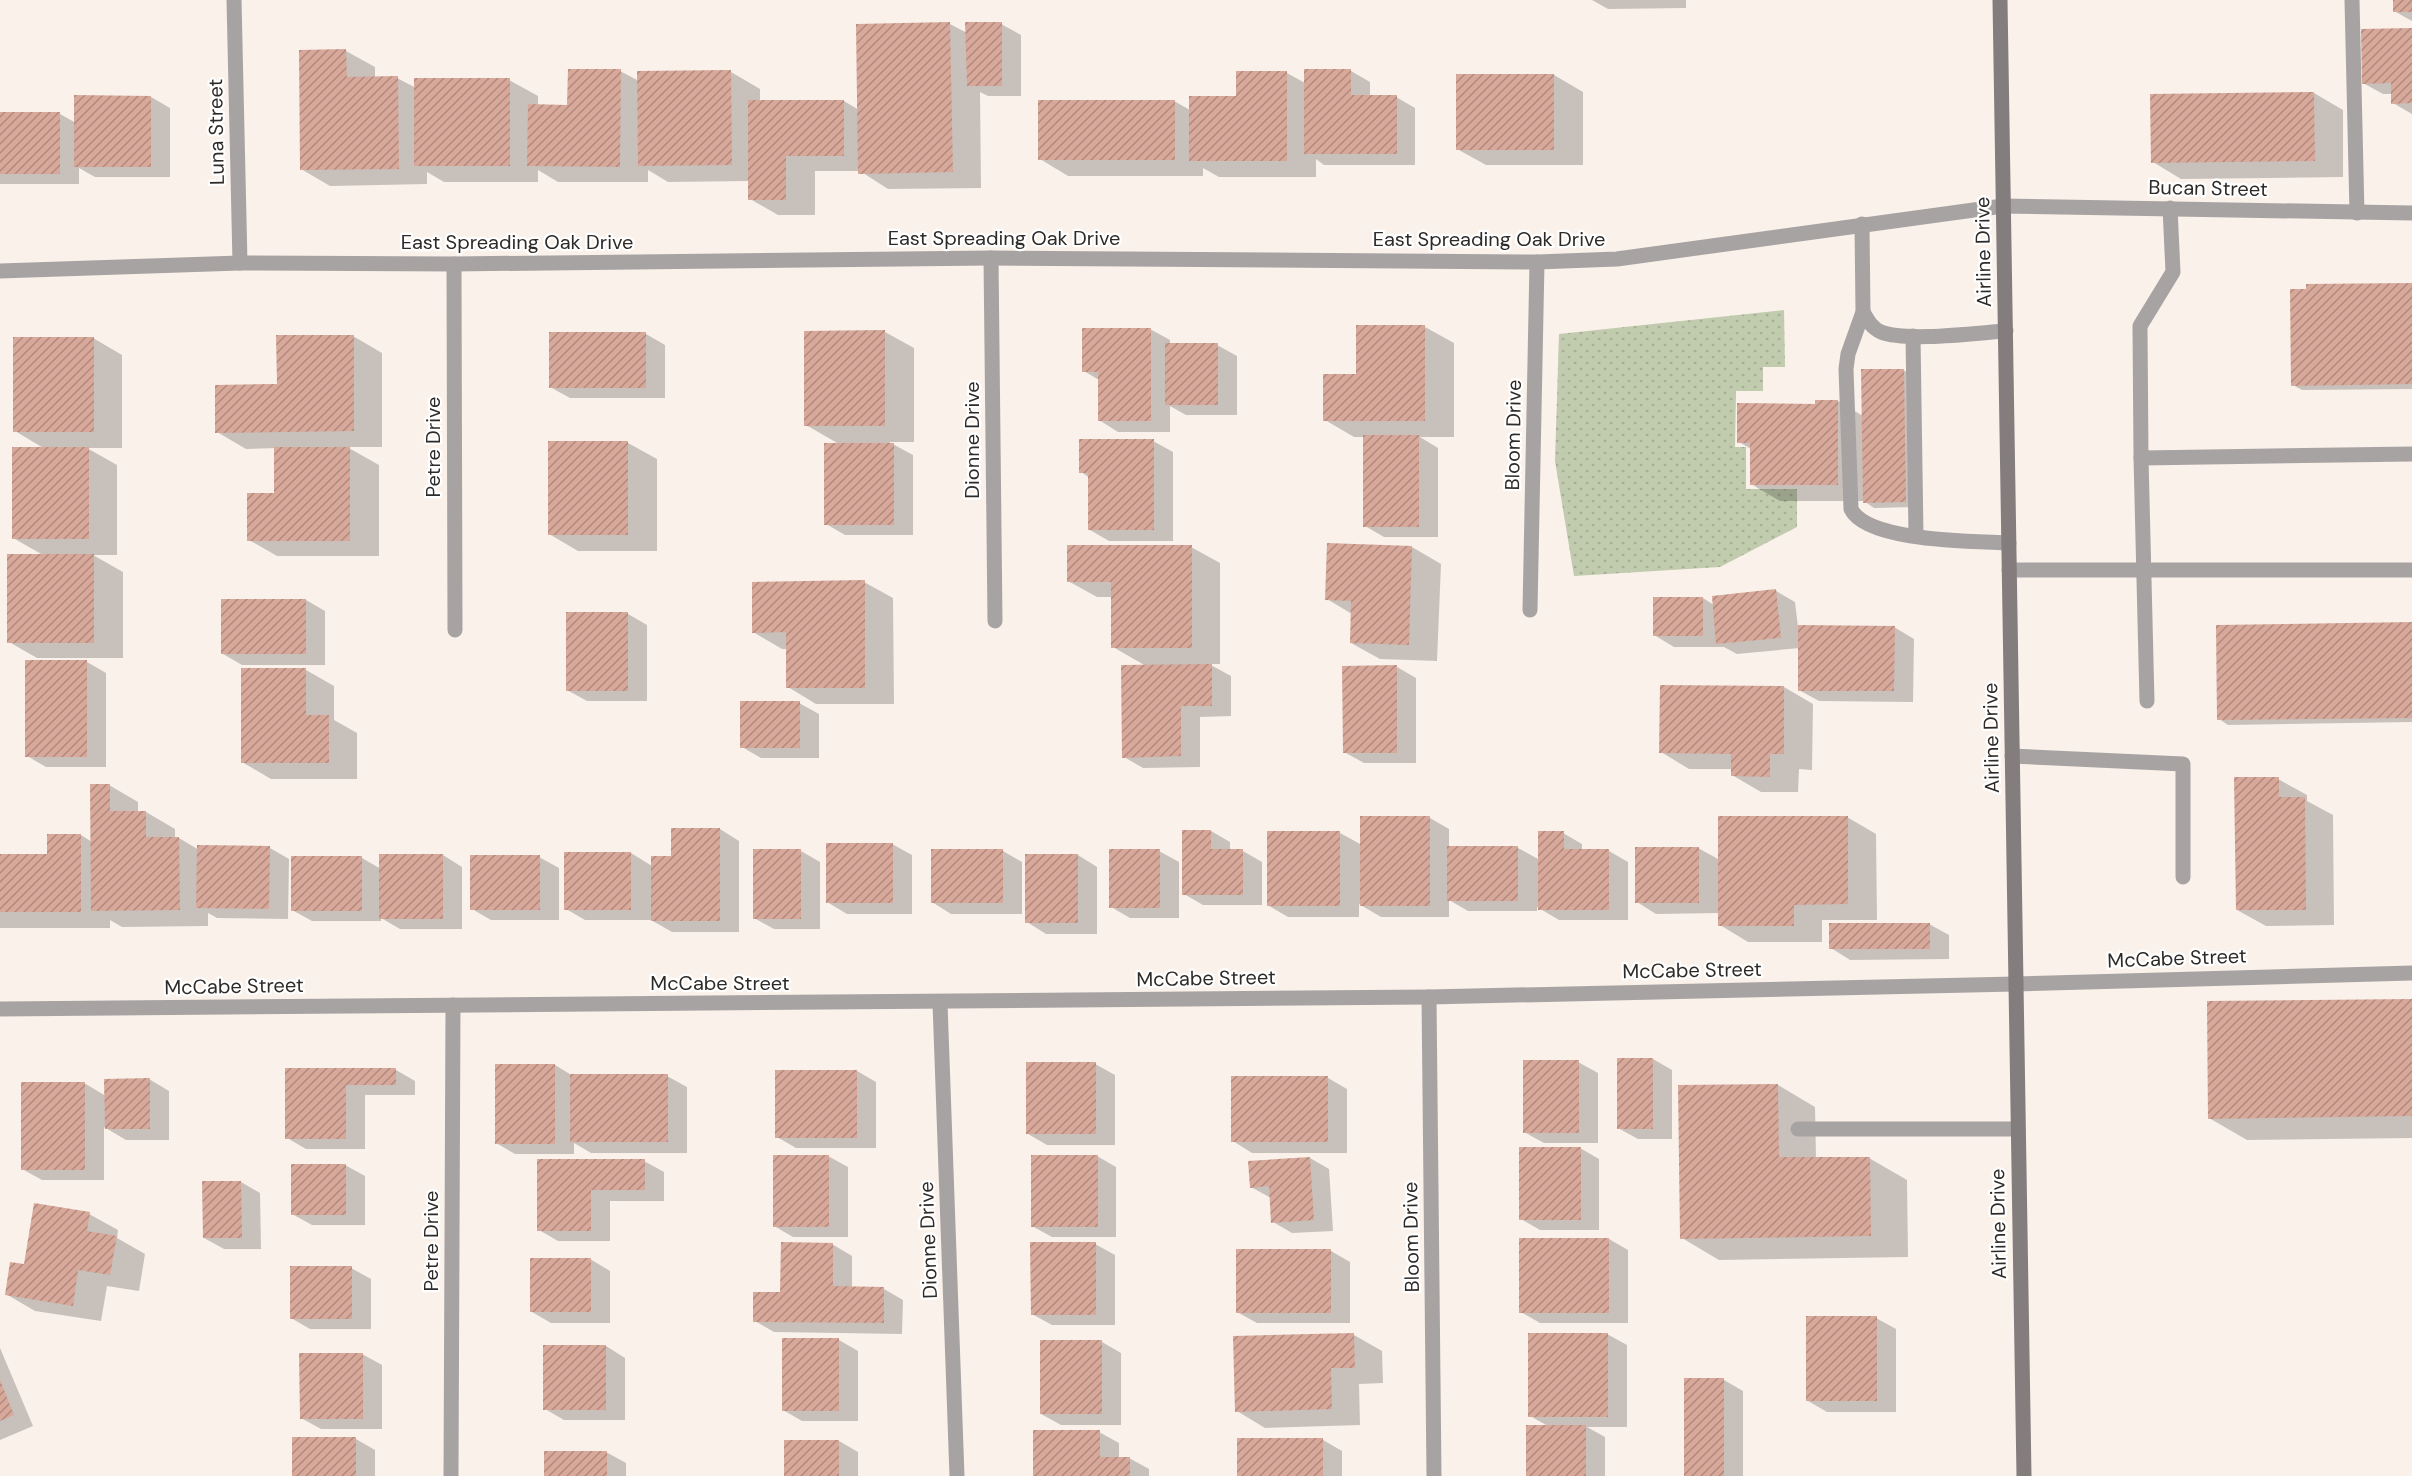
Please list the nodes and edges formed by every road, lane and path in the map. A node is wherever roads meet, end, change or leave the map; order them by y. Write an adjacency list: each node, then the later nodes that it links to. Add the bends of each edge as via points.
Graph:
1 (234, 0): 11 (street, Luna Street)
2 (2000, 0): 4 (main road, Airline Drive)
3 (2352, 0): 6 (street)
4 (2003, 206): 5 (street, Bucan Street); 8 (street, East Spreading Oak Drive); 15 (main road, Airline Drive)
5 (2170, 208): 6 (street, Bucan Street); 18 (street, via 2173,273 2140,326)
6 (2357, 213): 7 (street, Bucan Street)
7 (2412, 213)
8 (1862, 224): 10 (street, East Spreading Oak Drive, via 1617,260); 14 (street)
9 (991, 258): 10 (street, East Spreading Oak Drive); 12 (street, East Spreading Oak Drive); 25 (street, Dionne Drive)
10 (1538, 262): 24 (street, Bloom Drive)
11 (240, 263): 12 (street, East Spreading Oak Drive); 13 (street, East Spreading Oak Drive)
12 (454, 264): 26 (street, Petre Drive)
13 (0, 271)
14 (1863, 312): 16 (street, via 1869,324 1879,331); 19 (street, via 1846,369 1851,509 1855,516 1880,530)
15 (2006, 331): 16 (street); 20 (main road, Airline Drive)
16 (1913, 336): 19 (street)
17 (2412, 454): 18 (street)
18 (2141, 458): 22 (street)
19 (1916, 536): 20 (street)
20 (2008, 543): 21 (main road, Airline Drive)
21 (2009, 570): 22 (street); 28 (main road, Airline Drive)
22 (2143, 570): 23 (street); 27 (street)
23 (2412, 570)
24 (1530, 610)
25 (994, 621)
26 (455, 630)
27 (2147, 700)
28 (2012, 756): 29 (street, via 2184,764); 31 (main road, Airline Drive)
29 (2184, 877)
30 (2412, 973): 31 (street, McCabe Street)
31 (2015, 984): 32 (street, McCabe Street); 37 (main road, Airline Drive)
32 (1429, 997): 33 (street, McCabe Street); 40 (street, Bloom Drive)
33 (940, 1003): 34 (street, McCabe Street); 39 (street, Dionne Drive)
34 (453, 1005): 35 (street, McCabe Street); 38 (street, Petre Drive)
35 (0, 1010)
36 (1798, 1129): 37 (street)
37 (2018, 1129): 41 (main road, Airline Drive)
38 (451, 1476)
39 (957, 1476)
40 (1434, 1476)
41 (2024, 1476)

